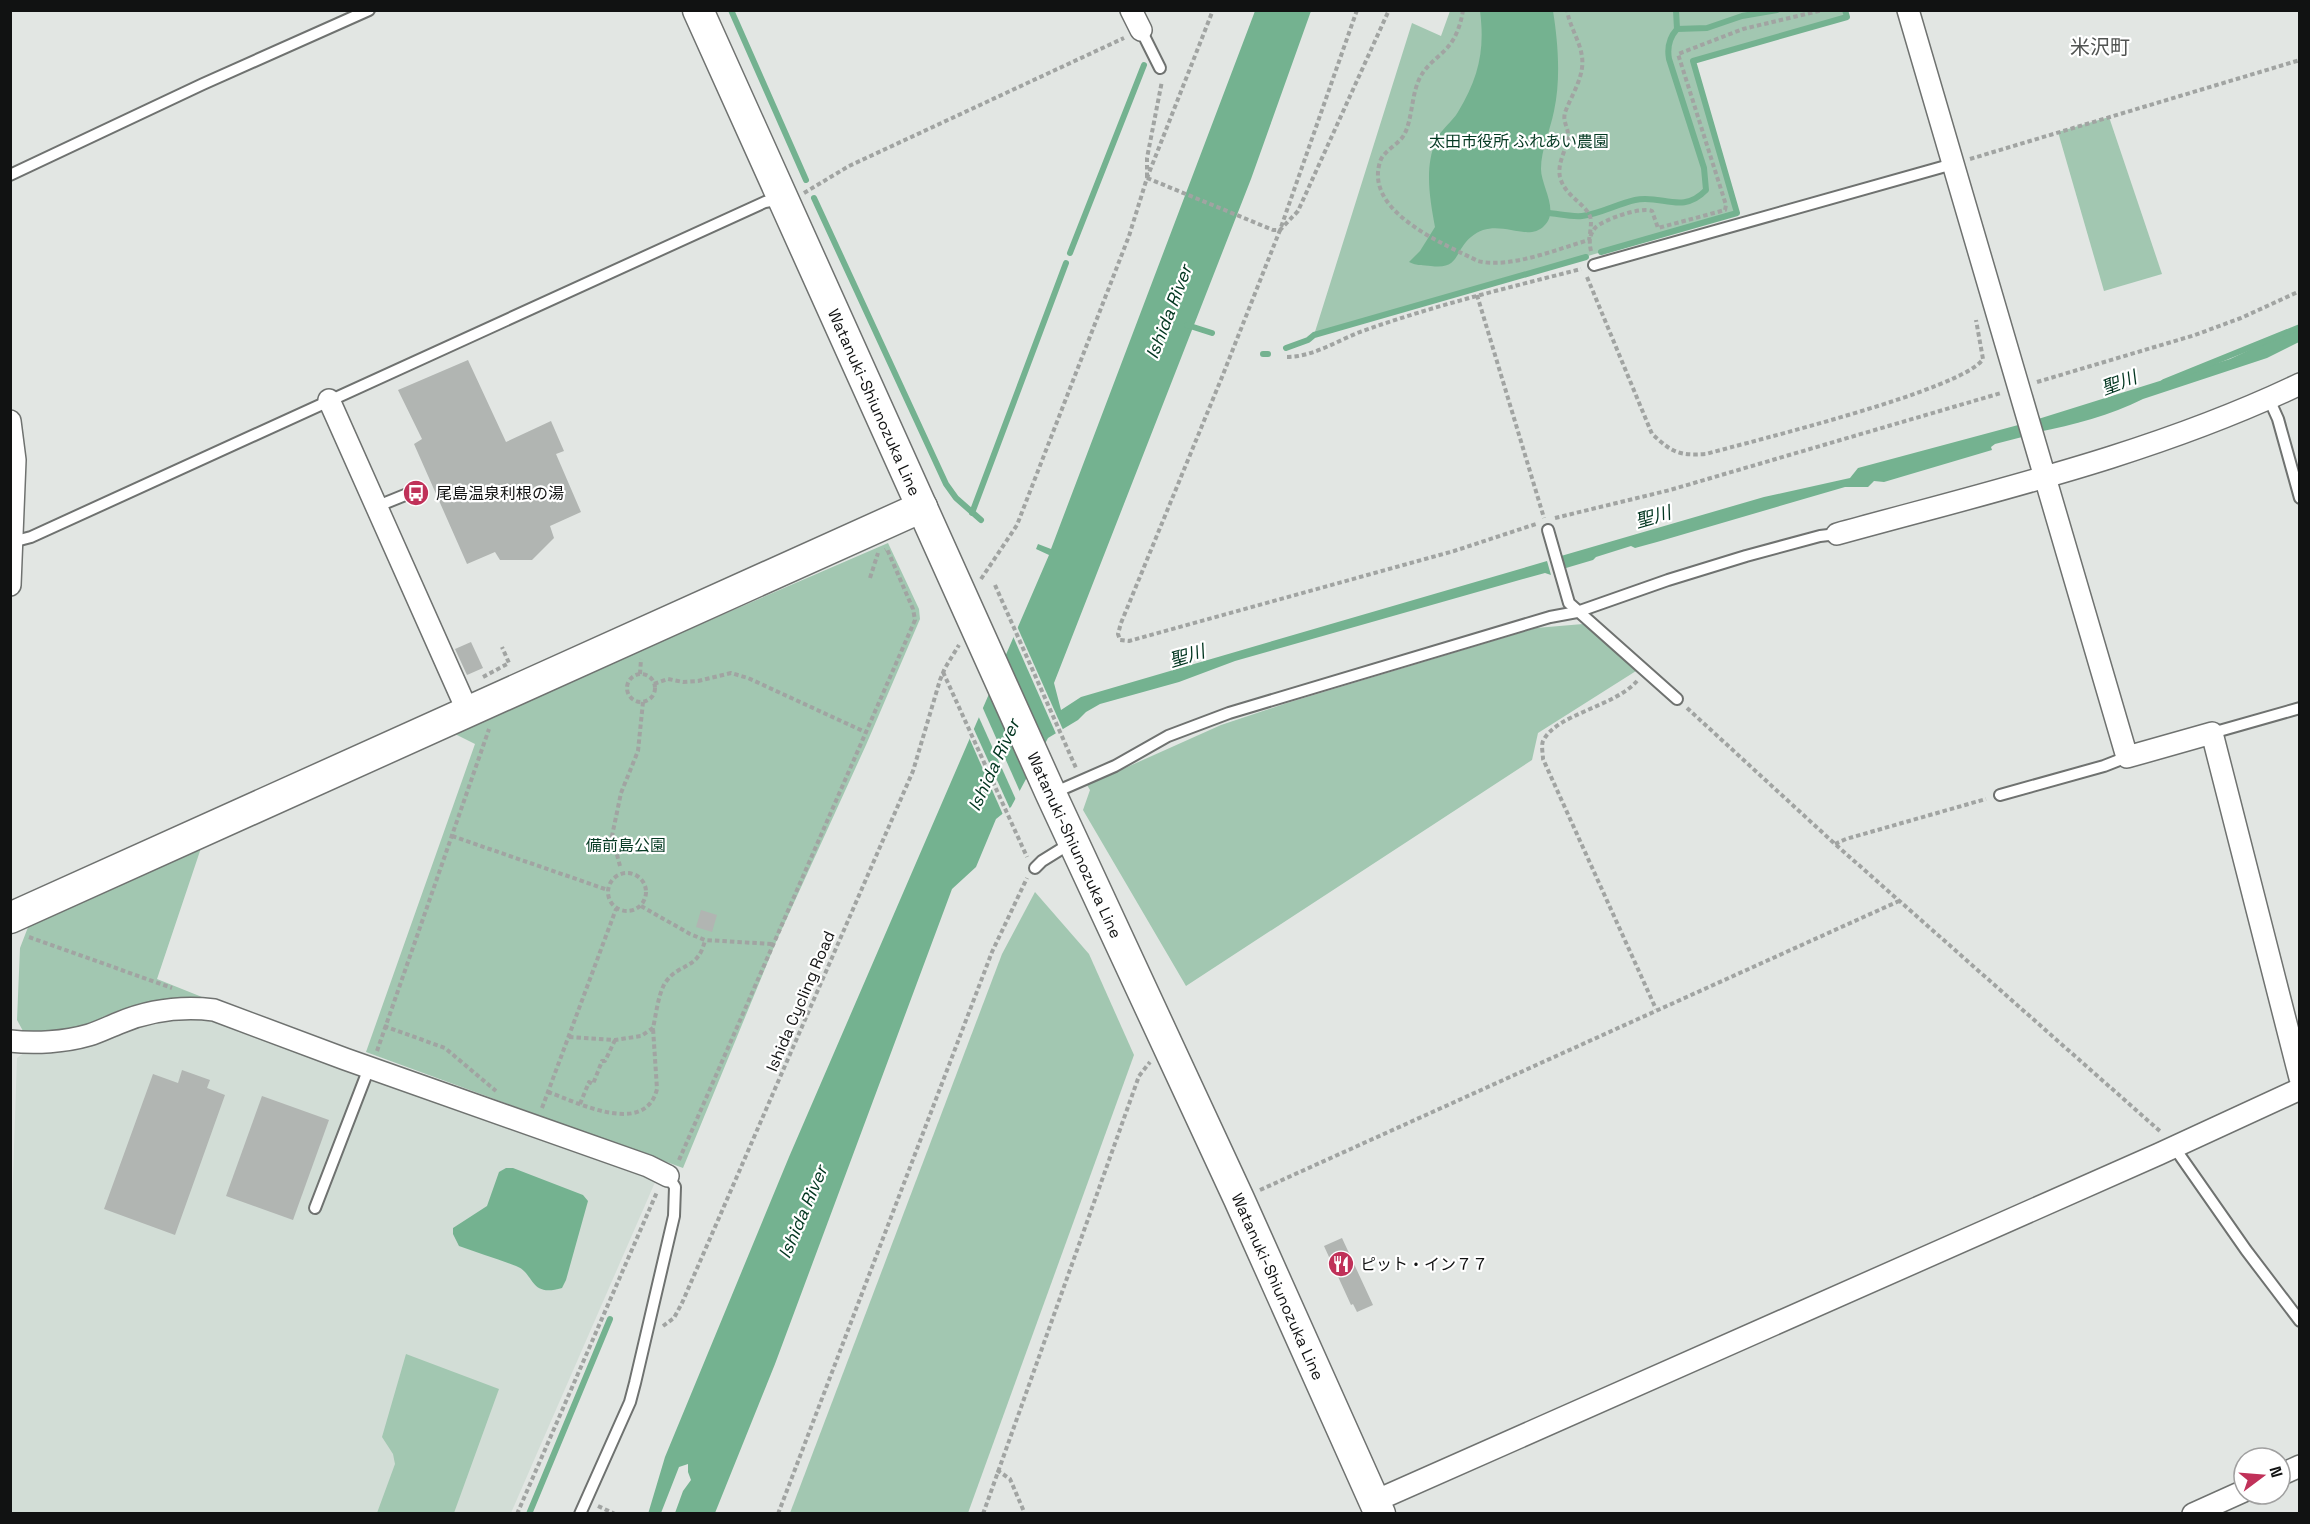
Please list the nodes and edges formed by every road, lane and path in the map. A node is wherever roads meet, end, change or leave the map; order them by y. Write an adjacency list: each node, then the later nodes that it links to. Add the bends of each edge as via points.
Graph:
1 (369, 10): 15 (lane)
2 (698, 10): 18 (main road, Watanuki-Shiunozuka Line)
3 (1131, 10): 11 (street)
4 (1213, 10): 16 (path)
5 (1357, 10): 19 (path)
6 (1389, 10): 19 (path, via 1298,211)
7 (1463, 10): 20 (path, via 1449,46 1418,80 1404,135 1381,159 1379,167 1387,201 1400,218 1423,232 1491,264)
8 (1567, 10): 20 (path, via 1579,42 1582,68 1564,117 1568,136 1559,166 1560,179 1575,201 1587,210 1591,219)
9 (1823, 10): 20 (path, via 1743,29 1678,54 1725,210 1658,228 1652,211 1633,211 1596,226)
10 (1908, 10): 14 (street)
11 (1141, 30): 13 (lane); 17 (path, via 849,166)
12 (2300, 60): 14 (path)
13 (1160, 68): 16 (path, via 1162,84 1147,158)
14 (1953, 164): 21 (lane); 27 (street)
15 (10, 175)
16 (1147, 178): 19 (path); 39 (path, via 1017,525)
17 (815, 187)
18 (783, 198): 29 (lane, via 765,202); 35 (main road, Watanuki-Shiunozuka Line)
19 (1280, 230): 36 (path, via 1121,623 1120,640 1129,641)
20 (1589, 240): 21 (path)
21 (1594, 266)
22 (2300, 291): 27 (path, via 2195,335)
23 (1477, 295): 24 (path, via 1583,268 1652,434 1671,451 1689,455 1706,454 1914,395 1968,373 1983,359); 25 (path, via 1360,332 1308,354); 36 (path)
24 (1975, 315)
25 (1287, 357)
26 (2300, 384): 28 (street)
27 (2019, 390): 31 (street); 36 (path)
28 (2269, 399): 31 (street, via 2147,445); 33 (lane)
29 (329, 400): 34 (street); 38 (lane, via 32,537)
30 (10, 421): 38 (street, via 15,460)
31 (2043, 470): 37 (street); 56 (street)
32 (410, 493): 34 (lane)
33 (2300, 498)
34 (378, 506): 53 (street)
35 (922, 507): 44 (main road, Watanuki-Shiunozuka Line); 53 (main road)
36 (1546, 525): 43 (lane, via 1569,603)
37 (1837, 534): 43 (lane, via 1746,556)
38 (12, 542): 41 (street)
39 (986, 573)
40 (870, 578): 54 (path, via 877,554 887,549 915,620)
41 (10, 585)
42 (995, 585): 57 (path)
43 (1577, 612): 47 (lane); 58 (lane, via 1229,713 1168,736 1115,766)
44 (971, 638): 46 (path, Ishida Cycling Road); 58 (main road, Watanuki-Shiunozuka Line)
45 (630, 661): 48 (path, via 641,657)
46 (943, 672): 63 (path); 97 (path, Ishida Cycling Road, via 913,771 687,1292 674,1318)
47 (1645, 672): 50 (lane); 74 (path, via 1618,698 1553,727 1542,742 1543,759)
48 (640, 674): 49 (path); 51 (path, via 629,681 627,690 630,698)
49 (654, 684): 51 (path, via 651,698); 54 (path, via 668,679 698,681 731,673)
50 (1677, 699): 62 (path)
51 (643, 702): 64 (path, via 638,751 621,792 612,836)
52 (2300, 708): 55 (lane)
53 (479, 719): 60 (path); 70 (main road)
54 (865, 732): 72 (path)
55 (2212, 733): 56 (street); 82 (street)
56 (2127, 758): 59 (lane)
57 (1077, 769)
58 (1049, 789): 61 (main road, Watanuki-Shiunozuka Line)
59 (2000, 795): 62 (path)
60 (452, 836): 66 (path); 75 (path)
61 (1073, 841): 65 (lane); 80 (main road, Watanuki-Shiunozuka Line)
62 (1835, 844): 67 (path)
63 (1028, 858)
64 (620, 866)
65 (1035, 868): 105 (path, via 992,952)
66 (608, 890): 68 (path, via 616,876 636,875 646,891); 69 (path)
67 (1899, 901): 74 (path); 90 (path)
68 (641, 906): 69 (path, via 628,912); 71 (path)
69 (616, 909): 77 (path)
70 (17, 927): 73 (path)
71 (705, 940): 72 (path); 76 (path, via 697,959 665,983)
72 (772, 944): 92 (path)
73 (181, 992)
74 (1656, 1009): 94 (path)
75 (384, 1026): 81 (path); 85 (path, via 445,1048)
76 (653, 1028): 78 (path, via 641,1036); 86 (path, via 657,1089 648,1107 638,1114 620,1115)
77 (569, 1037): 78 (path); 84 (path)
78 (615, 1040): 86 (path)
79 (10, 1041): 81 (street, via 88,1035 142,1014 192,1007 214,1010)
80 (1170, 1051): 94 (main road, Watanuki-Shiunozuka Line); 98 (path, via 1152,1060 1139,1076)
81 (372, 1061): 93 (street); 95 (lane)
82 (2300, 1078)
83 (2300, 1089): 90 (street)
84 (548, 1092): 86 (path); 88 (path)
85 (499, 1093)
86 (580, 1104)
87 (531, 1106): 88 (path)
88 (541, 1110): 89 (path)
89 (552, 1114)
90 (2174, 1147): 96 (lane); 100 (street)
91 (670, 1153): 92 (path)
92 (680, 1157): 93 (path)
93 (668, 1176): 102 (path); 103 (lane, via 675,1187 674,1216 635,1383)
94 (1239, 1199): 100 (main road, Watanuki-Shiunozuka Line)
95 (315, 1208)
96 (2300, 1321)
97 (659, 1329)
98 (998, 1470): 106 (path); 107 (path, via 1010,1479)
99 (2232, 1496): 108 (street)
100 (1378, 1507)
101 (605, 1509): 104 (path)
102 (517, 1514)
103 (580, 1514)
104 (615, 1514)
105 (778, 1514)
106 (983, 1514)
107 (1025, 1514)
108 (2193, 1514)

